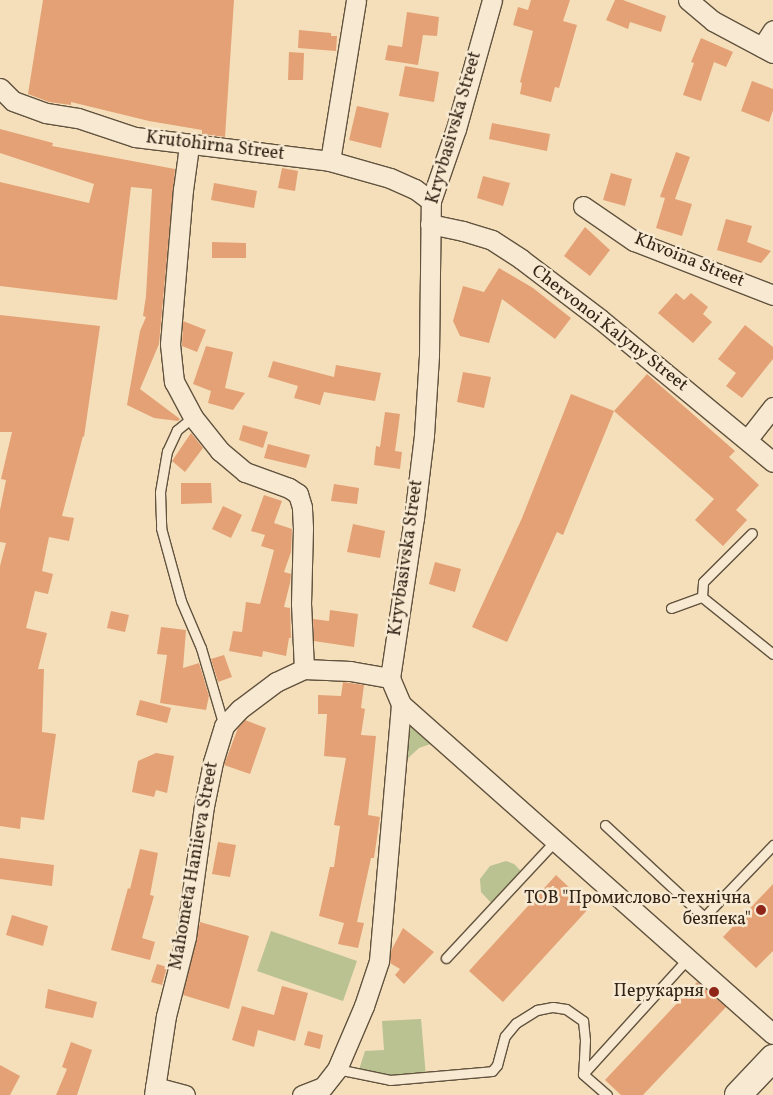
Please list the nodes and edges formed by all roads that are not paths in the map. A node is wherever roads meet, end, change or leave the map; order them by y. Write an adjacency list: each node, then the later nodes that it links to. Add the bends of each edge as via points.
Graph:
1 (356, 0): 8 (street)
2 (492, 0): 9 (street, Kryvbasivska Street, via 456,129)
3 (688, 0): 5 (street, via 713,21)
4 (773, 30): 5 (street)
5 (768, 50)
6 (0, 88): 7 (street, Krutohirna Street, via 13,101 46,113 78,118 135,137)
7 (189, 146): 8 (street, Krutohirna Street); 14 (street, via 170,344 174,382)
8 (330, 161): 9 (street, Krutohirna Street, via 390,178 415,189)
9 (431, 201): 11 (street, Kryvbasivska Street)
10 (584, 206): 12 (street, Khvoina Street, via 634,241)
11 (430, 224): 15 (street, Chervonoi Kalyny Street, via 492,240 521,259 600,319); 22 (street, Kryvbasivska Street, via 429,356 424,435)
12 (773, 295)
13 (773, 407): 15 (street)
14 (193, 417): 21 (street, via 220,451 245,472 298,494 302,521); 24 (lane, via 177,430 167,451 160,492 161,528 181,601 201,648)
15 (747, 440): 16 (street, Chervonoi Kalyny Street)
16 (773, 462)
17 (752, 533): 18 (lane, via 703,582)
18 (702, 597): 19 (lane); 20 (lane)
19 (672, 608)
20 (773, 654)
21 (304, 669): 22 (street, via 350,671); 24 (street, Mahometa Haniieva Street, via 276,682 240,709)
22 (390, 678): 23 (street)
23 (401, 704): 26 (street); 32 (street, via 379,961)
24 (224, 726): 34 (street, Mahometa Haniieva Street, via 204,806 186,937 166,1016)
25 (605, 825): 27 (lane, via 704,917)
26 (555, 841): 28 (lane); 29 (street)
27 (773, 845)
28 (446, 958)
29 (688, 958): 30 (street); 33 (lane)
30 (773, 1034)
31 (773, 1058): 35 (main road)
32 (337, 1069): 33 (lane, via 390,1080 492,1071 497,1065 505,1036 516,1023 537,1010 553,1007 566,1009 583,1021); 37 (street, via 323,1086)
33 (584, 1074): 38 (lane)
34 (154, 1091): 36 (street)
35 (740, 1094)
36 (185, 1095)
37 (302, 1095)
38 (607, 1095)

